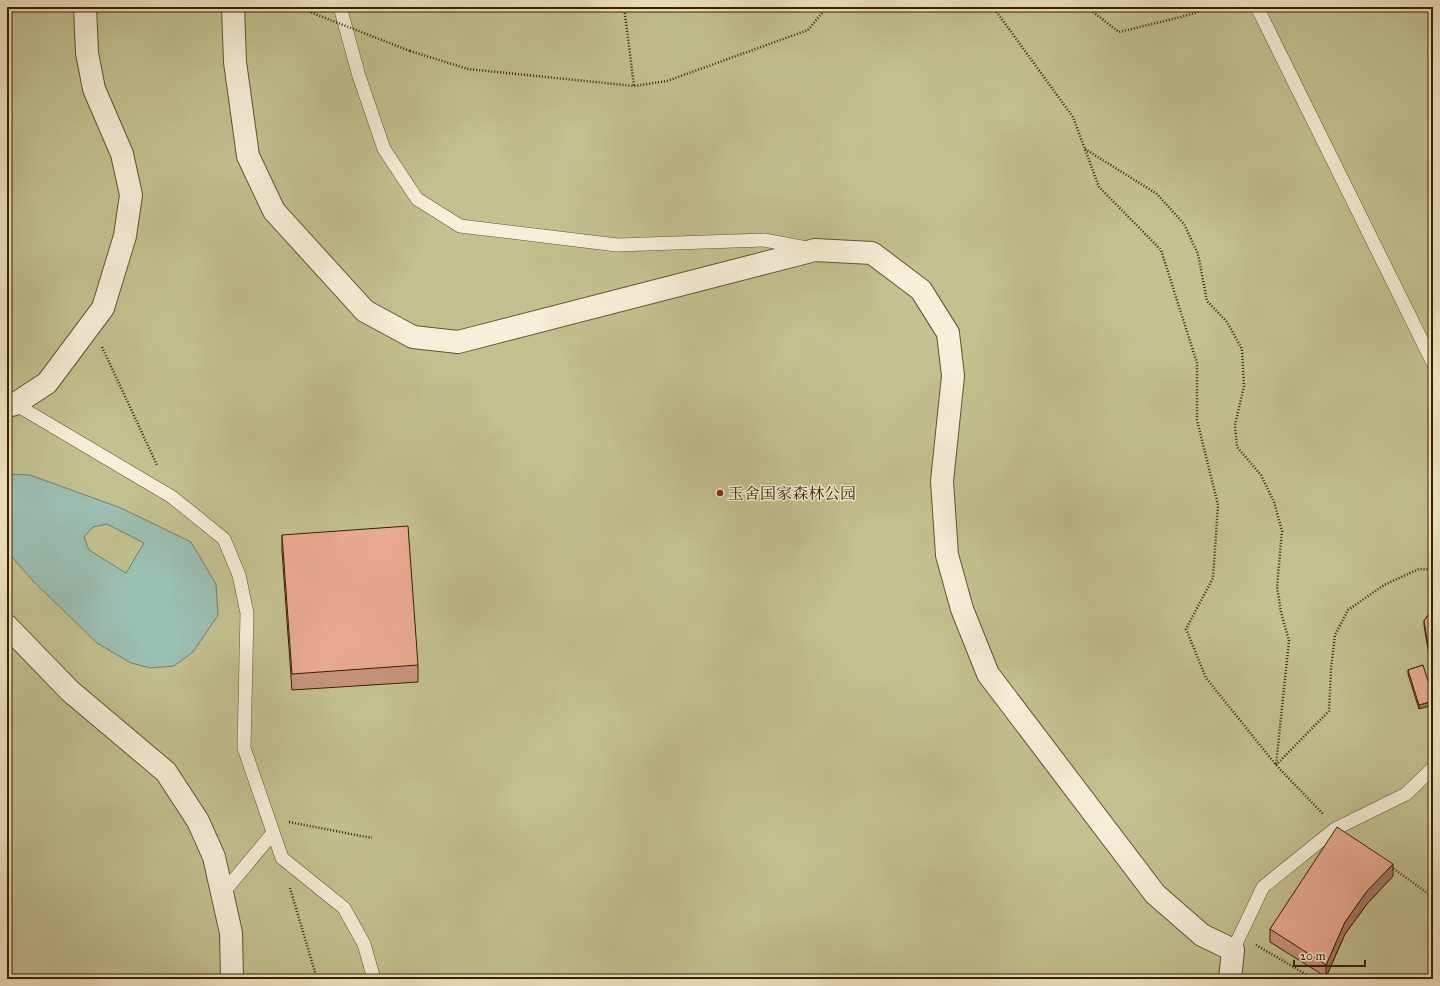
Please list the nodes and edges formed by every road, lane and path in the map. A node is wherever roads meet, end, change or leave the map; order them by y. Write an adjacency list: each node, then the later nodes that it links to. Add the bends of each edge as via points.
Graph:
1 (86, 7): 14 (street, via 87,53 94,89 122,154 131,195 125,236 103,308)
2 (233, 7): 13 (street, via 235,62 248,156 274,211 365,311 413,337 458,342)
3 (296, 7): 11 (path, bridge, via 410,51 468,69)
4 (340, 7): 13 (lane, via 359,76 384,149 417,200 460,226 617,245 764,240)
5 (624, 7): 11 (path)
6 (827, 7): 11 (path, via 808,30 667,81)
7 (993, 7): 12 (path, via 1073,117)
8 (1214, 7): 10 (path, via 1119,32)
9 (1257, 7): 15 (lane)
10 (1094, 12)
11 (634, 86)
12 (1085, 149): 20 (path, via 1099,186 1161,250 1197,363 1198,420 1218,505 1213,578 1186,629 1206,678); 20 (path, via 1157,194 1184,224 1198,254 1207,301 1227,322 1242,349 1244,386 1235,425 1237,447 1261,476 1274,502 1282,531 1277,587 1290,641)
13 (815, 250): 30 (street, via 872,253 921,290 948,333 953,376 942,481 947,555 962,609 988,674 1155,894 1202,935)
14 (92, 324): 16 (street, via 47,383); 17 (path)
15 (1433, 363)
16 (11, 405): 17 (lane)
17 (172, 497): 22 (lane, via 224,539 239,575 247,613 244,748)
18 (1433, 570): 20 (path, via 1419,569 1384,585 1348,610 1335,635 1329,711)
19 (7, 626): 28 (street, via 70,691 166,772 198,821 214,857)
20 (1276, 765): 23 (path)
21 (1433, 768): 23 (lane, via 1406,794)
22 (268, 818): 24 (lane); 25 (path)
23 (1335, 829): 30 (lane, via 1263,887)
24 (273, 833): 26 (lane, via 282,858); 28 (lane)
25 (372, 838)
26 (291, 865): 32 (path, via 287,880); 33 (lane, via 344,908 364,944)
27 (1390, 866): 29 (path)
28 (222, 894): 31 (street, via 231,933)
29 (1433, 897)
30 (1236, 943): 34 (street); 35 (path)
31 (232, 979)
32 (317, 979)
33 (374, 979)
34 (1230, 979)
35 (1314, 979)

